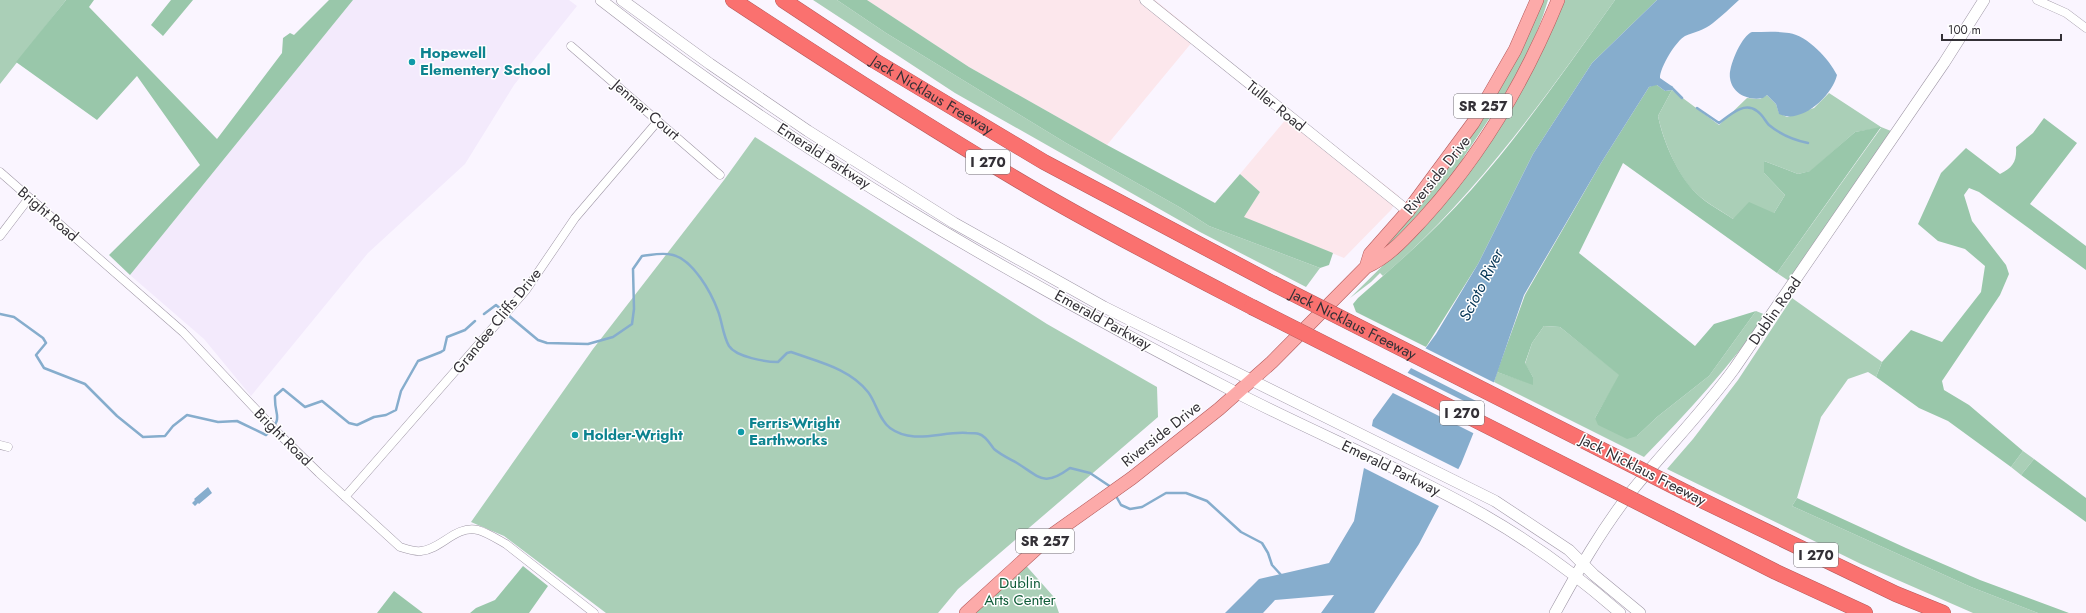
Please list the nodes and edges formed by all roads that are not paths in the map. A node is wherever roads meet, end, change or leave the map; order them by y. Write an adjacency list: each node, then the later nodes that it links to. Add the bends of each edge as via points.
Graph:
1 (601, 0): 20 (main road, Emerald Parkway, via 702,75 794,138 941,230)
2 (622, 0): 19 (main road, Emerald Parkway, via 808,131 954,222 1104,307)
3 (733, 0): 31 (highway, Jack Nicklaus Freeway / I 270, bridge, via 861,84 1029,186 1141,249 1776,572)
4 (783, 0): 32 (highway, Jack Nicklaus Freeway / I 270, bridge, via 875,61 1044,162 1272,283 1691,495 1896,594)
5 (1145, 0): 16 (street, Tuller Road)
6 (1537, 0): 16 (main road, Riverside Drive / SR 257, via 1515,50 1488,99 1456,148)
7 (1558, 0): 18 (main road, Riverside Drive / SR 257, via 1523,78 1471,160 1415,227 1381,261)
8 (1984, 0): 24 (main road, Dublin Road, via 1944,63 1734,369 1693,422 1630,493)
9 (2037, 0): 10 (street, via 2066,13)
10 (2086, 28)
11 (571, 46): 12 (street, Jenmar Court)
12 (658, 121): 14 (street, Jenmar Court); 23 (street, Grandee Cliffs Drive, via 575,218 505,316)
13 (0, 172): 15 (street, Bright Road)
14 (720, 175)
15 (29, 198): 17 (street); 23 (street, Bright Road, via 183,332 265,420)
16 (1408, 211): 18 (main road, Riverside Drive / SR 257, via 1370,254)
17 (0, 236)
18 (1366, 267): 19 (main road, Riverside Drive / SR 257)
19 (1252, 380): 20 (main road, Riverside Drive / SR 257); 24 (main road, Emerald Parkway, via 1468,486 1545,532)
20 (1237, 393): 25 (main road, Emerald Parkway, via 1465,505 1535,547); 27 (main road, Riverside Drive / SR 257, via 1132,478 1049,537)
21 (0, 445): 22 (street)
22 (8, 447)
23 (346, 497): 26 (street, Bright Road, via 400,547 412,551 432,548 466,529 490,535 506,544)
24 (1582, 562): 25 (main road, Dublin Road); 30 (main road, Emerald Parkway)
25 (1575, 577): 28 (main road, Dublin Road); 29 (main road, Emerald Parkway)
26 (594, 613)
27 (966, 613)
28 (1555, 613)
29 (1620, 613)
30 (1640, 613)
31 (1865, 613)
32 (1943, 613)

